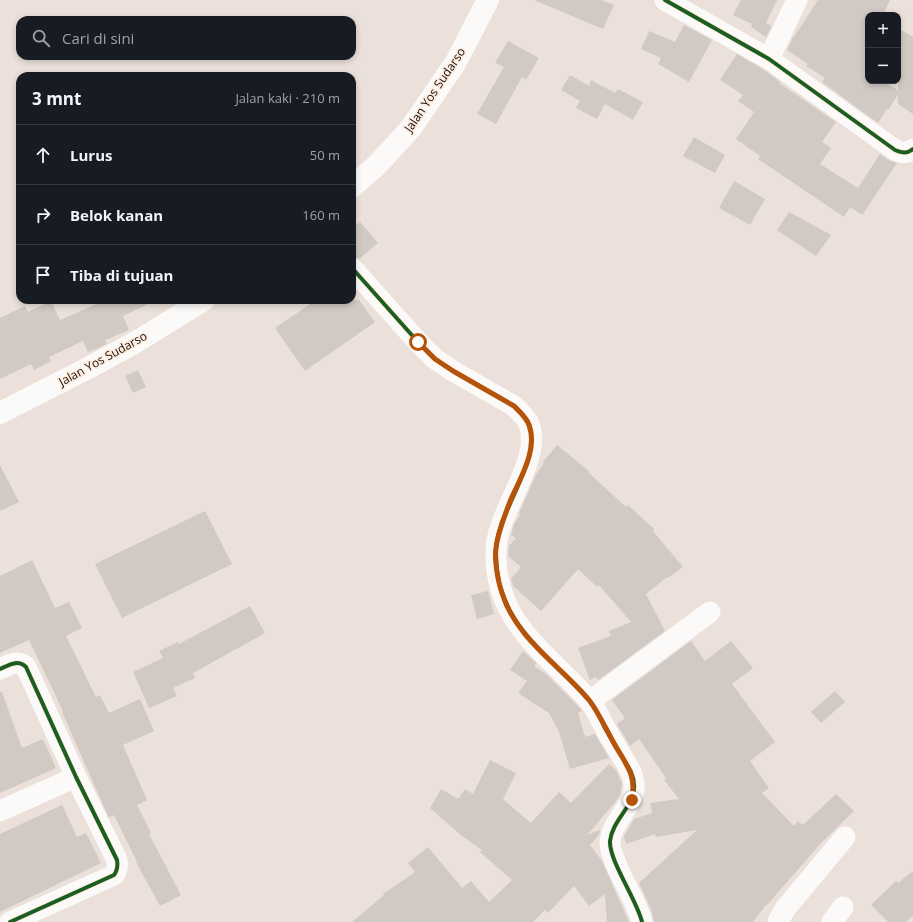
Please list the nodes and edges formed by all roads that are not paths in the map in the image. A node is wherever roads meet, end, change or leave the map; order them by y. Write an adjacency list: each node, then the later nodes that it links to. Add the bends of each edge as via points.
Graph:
1 (488, 0): 6 (highway, Jalan Yos Sudarso, via 456,62 411,128)
2 (665, 0): 4 (street)
3 (797, 0): 4 (street)
4 (769, 59): 5 (street, via 896,150 906,153)
5 (913, 149)
6 (356, 183)
7 (356, 272): 12 (street, via 435,359 514,406 529,424 529,459 508,507 496,550 501,593 524,634)
8 (198, 304): 9 (highway, Jalan Yos Sudarso, via 136,342)
9 (0, 413)
10 (710, 612): 12 (street)
11 (0, 669): 13 (street, via 15,663 26,667)
12 (590, 700): 17 (street, via 633,779 632,800 618,821 610,842 614,858)
13 (76, 777): 14 (street); 16 (street, via 117,860 116,872)
14 (0, 811)
15 (845, 837): 18 (street, via 785,909)
16 (10, 922)
17 (642, 922)
18 (778, 922)

